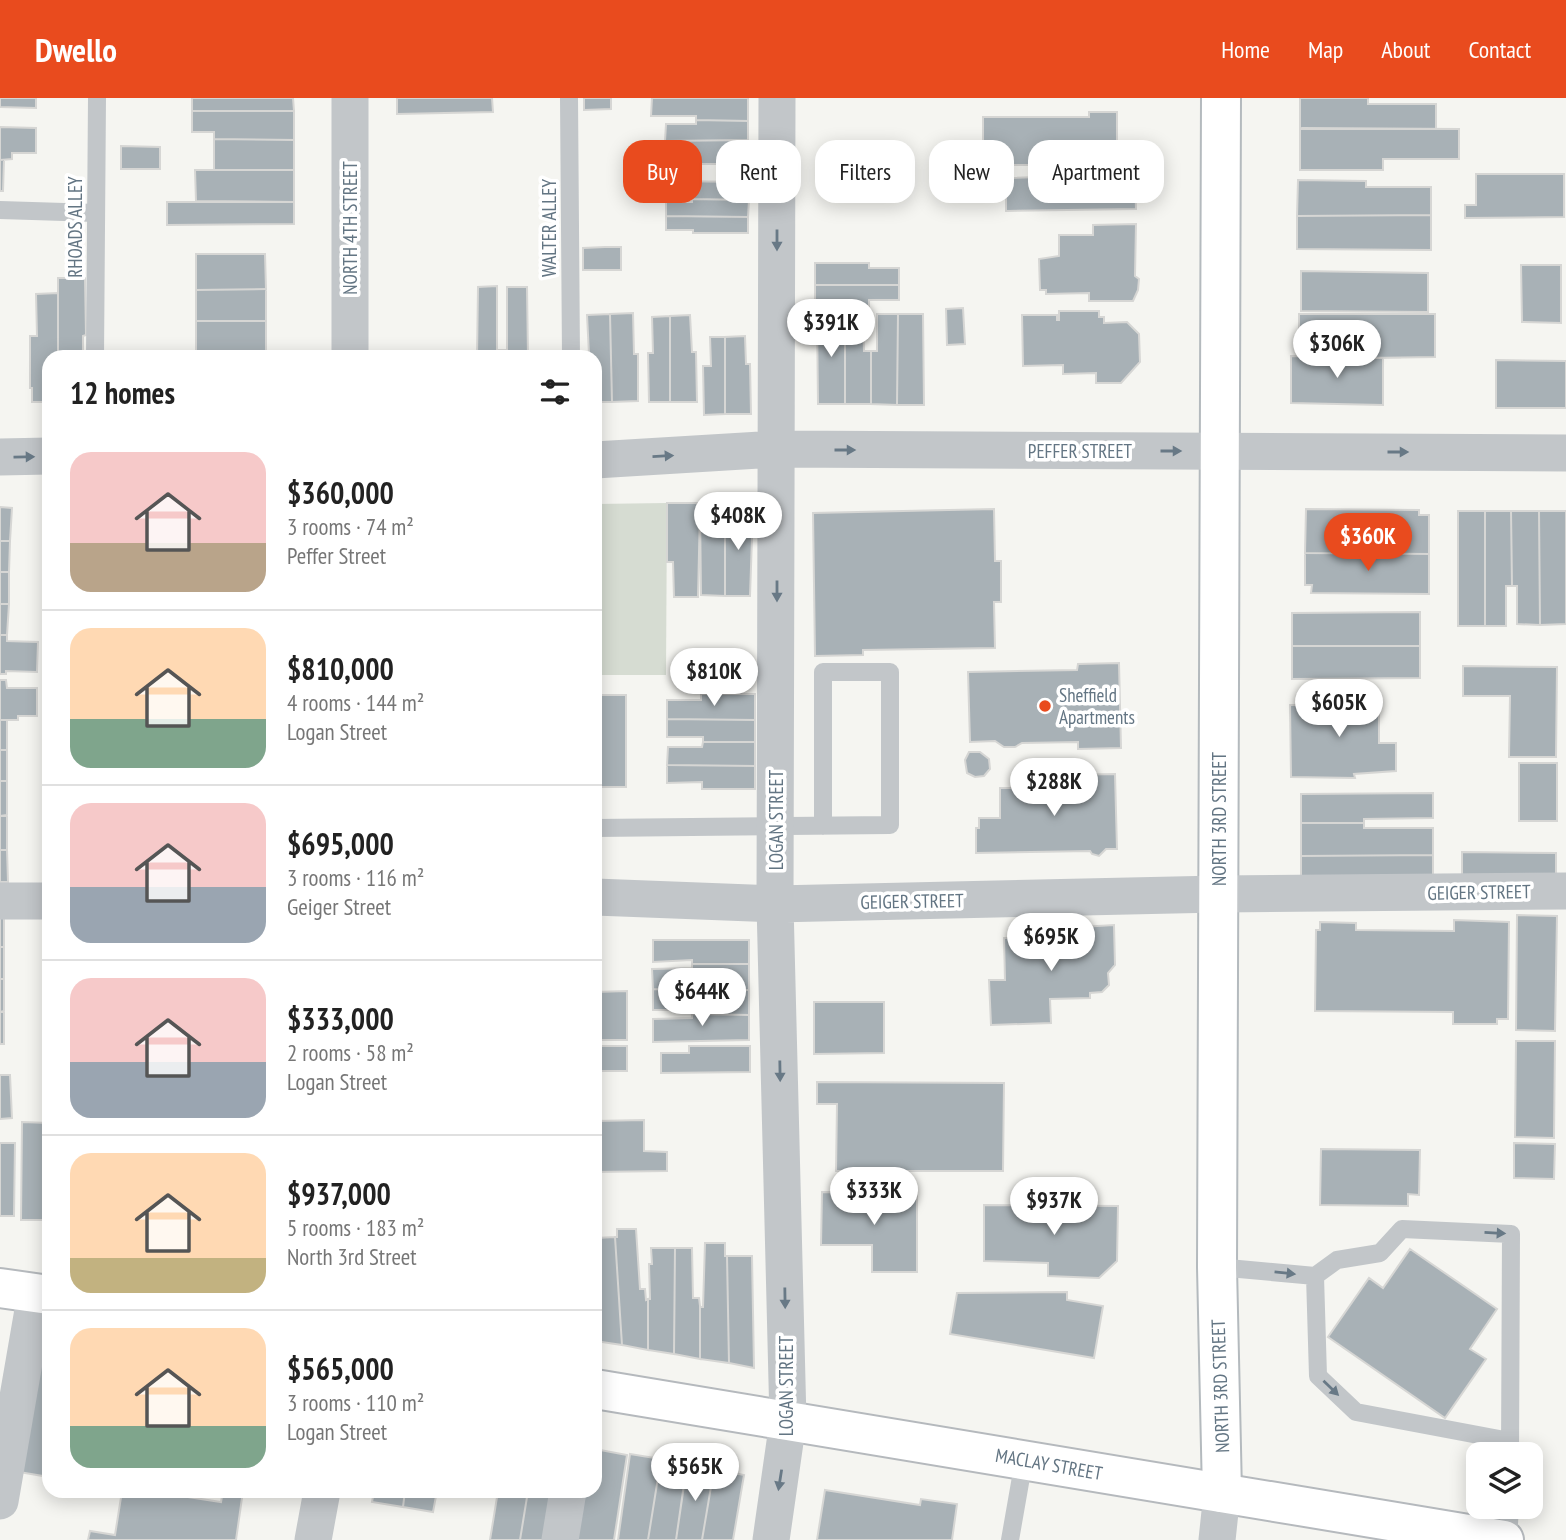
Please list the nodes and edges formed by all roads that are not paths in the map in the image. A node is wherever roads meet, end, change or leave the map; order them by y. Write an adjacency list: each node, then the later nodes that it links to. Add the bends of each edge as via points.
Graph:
1 (97, 98): 7 (lane, RHOADS ALLEY)
2 (350, 98): 9 (street, NORTH 4TH STREET)
3 (569, 98): 10 (lane, WALTER ALLEY)
4 (777, 98): 11 (street, LOGAN STREET, one-way to 11)
5 (1221, 98): 12 (main road, NORTH 3RD STREET)
6 (0, 210): 7 (lane)
7 (96, 213): 8 (lane, RHOADS ALLEY)
8 (95, 350)
9 (350, 350)
10 (571, 350)
11 (777, 449): 12 (street, PEFFER STREET, one-way to 12); 16 (street, PEFFER STREET, one-way to 11); 18 (street, LOGAN STREET, one-way to 18)
12 (1221, 451): 13 (street, PEFFER STREET, one-way to 13); 21 (main road, NORTH 3RD STREET)
13 (1566, 453)
14 (42, 456): 15 (street, one-way to 14)
15 (0, 457)
16 (602, 460)
17 (823, 826): 17 (lane, via 890,825 890,672 822,672); 18 (lane)
18 (777, 827): 19 (lane); 25 (street, LOGAN STREET)
19 (602, 828)
20 (1566, 891): 21 (street, GEIGER STREET)
21 (1219, 894): 25 (street, GEIGER STREET); 26 (main road, NORTH 3RD STREET)
22 (602, 897): 25 (street, GEIGER STREET)
23 (0, 901): 24 (street)
24 (42, 901)
25 (775, 904): 30 (street, LOGAN STREET, one-way to 30)
26 (1217, 1267): 27 (lane, one-way to 27); 34 (main road, NORTH 3RD STREET)
27 (1315, 1276): 31 (lane, one-way to 31, via 1318,1376 1356,1412); 32 (lane, one-way to 32, via 1336,1260 1380,1253 1402,1229 1511,1234)
28 (28, 1292): 37 (street)
29 (602, 1390): 30 (main road, MACLAY STREET)
30 (788, 1420): 33 (main road, MACLAY STREET); 41 (street, LOGAN STREET, one-way to 41)
31 (1484, 1442)
32 (1510, 1442)
33 (1024, 1460): 34 (main road, MACLAY STREET); 42 (lane)
34 (1222, 1493): 43 (street, NORTH 3RD STREET); 44 (main road, MACLAY STREET)
35 (321, 1498): 39 (street)
36 (567, 1498): 40 (street)
37 (0, 1501)
38 (1509, 1519): 44 (lane)
39 (313, 1540)
40 (559, 1540)
41 (771, 1540)
42 (1010, 1540)
43 (1217, 1540)
44 (1506, 1540)

